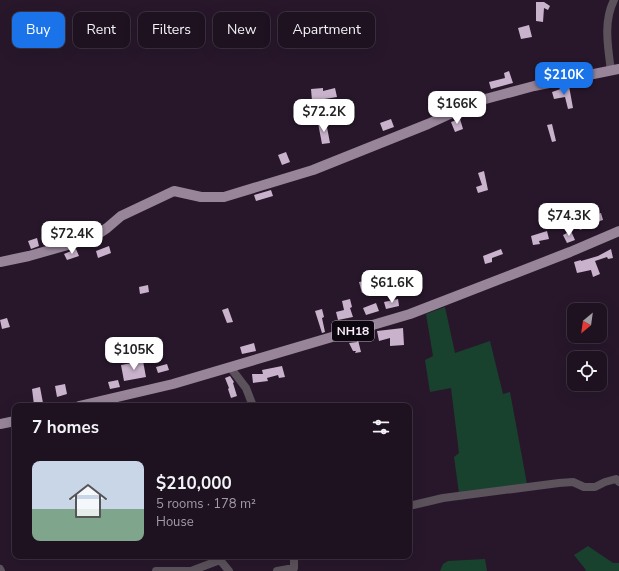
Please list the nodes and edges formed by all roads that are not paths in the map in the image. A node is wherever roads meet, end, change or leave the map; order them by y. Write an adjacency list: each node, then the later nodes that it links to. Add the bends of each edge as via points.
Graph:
1 (614, 0): 2 (street, via 610,9 606,38)
2 (615, 70): 4 (main road, via 534,86 478,102 313,170 224,197 201,197 174,191 121,216 92,238)
3 (619, 231): 5 (main road, NH18, via 410,314)
4 (0, 262)
5 (230, 367): 6 (main road, NH18, via 173,384); 7 (street, via 246,388)
6 (92, 403)
7 (252, 403)
8 (12, 421): 9 (main road)
9 (0, 424)
10 (619, 482): 11 (street, via 616,479 595,488 573,482 559,483 443,498)
11 (412, 505)
12 (294, 559): 15 (street, via 294,568)
13 (156, 571): 14 (street, via 191,571 220,560)
14 (229, 571)
15 (277, 571)

